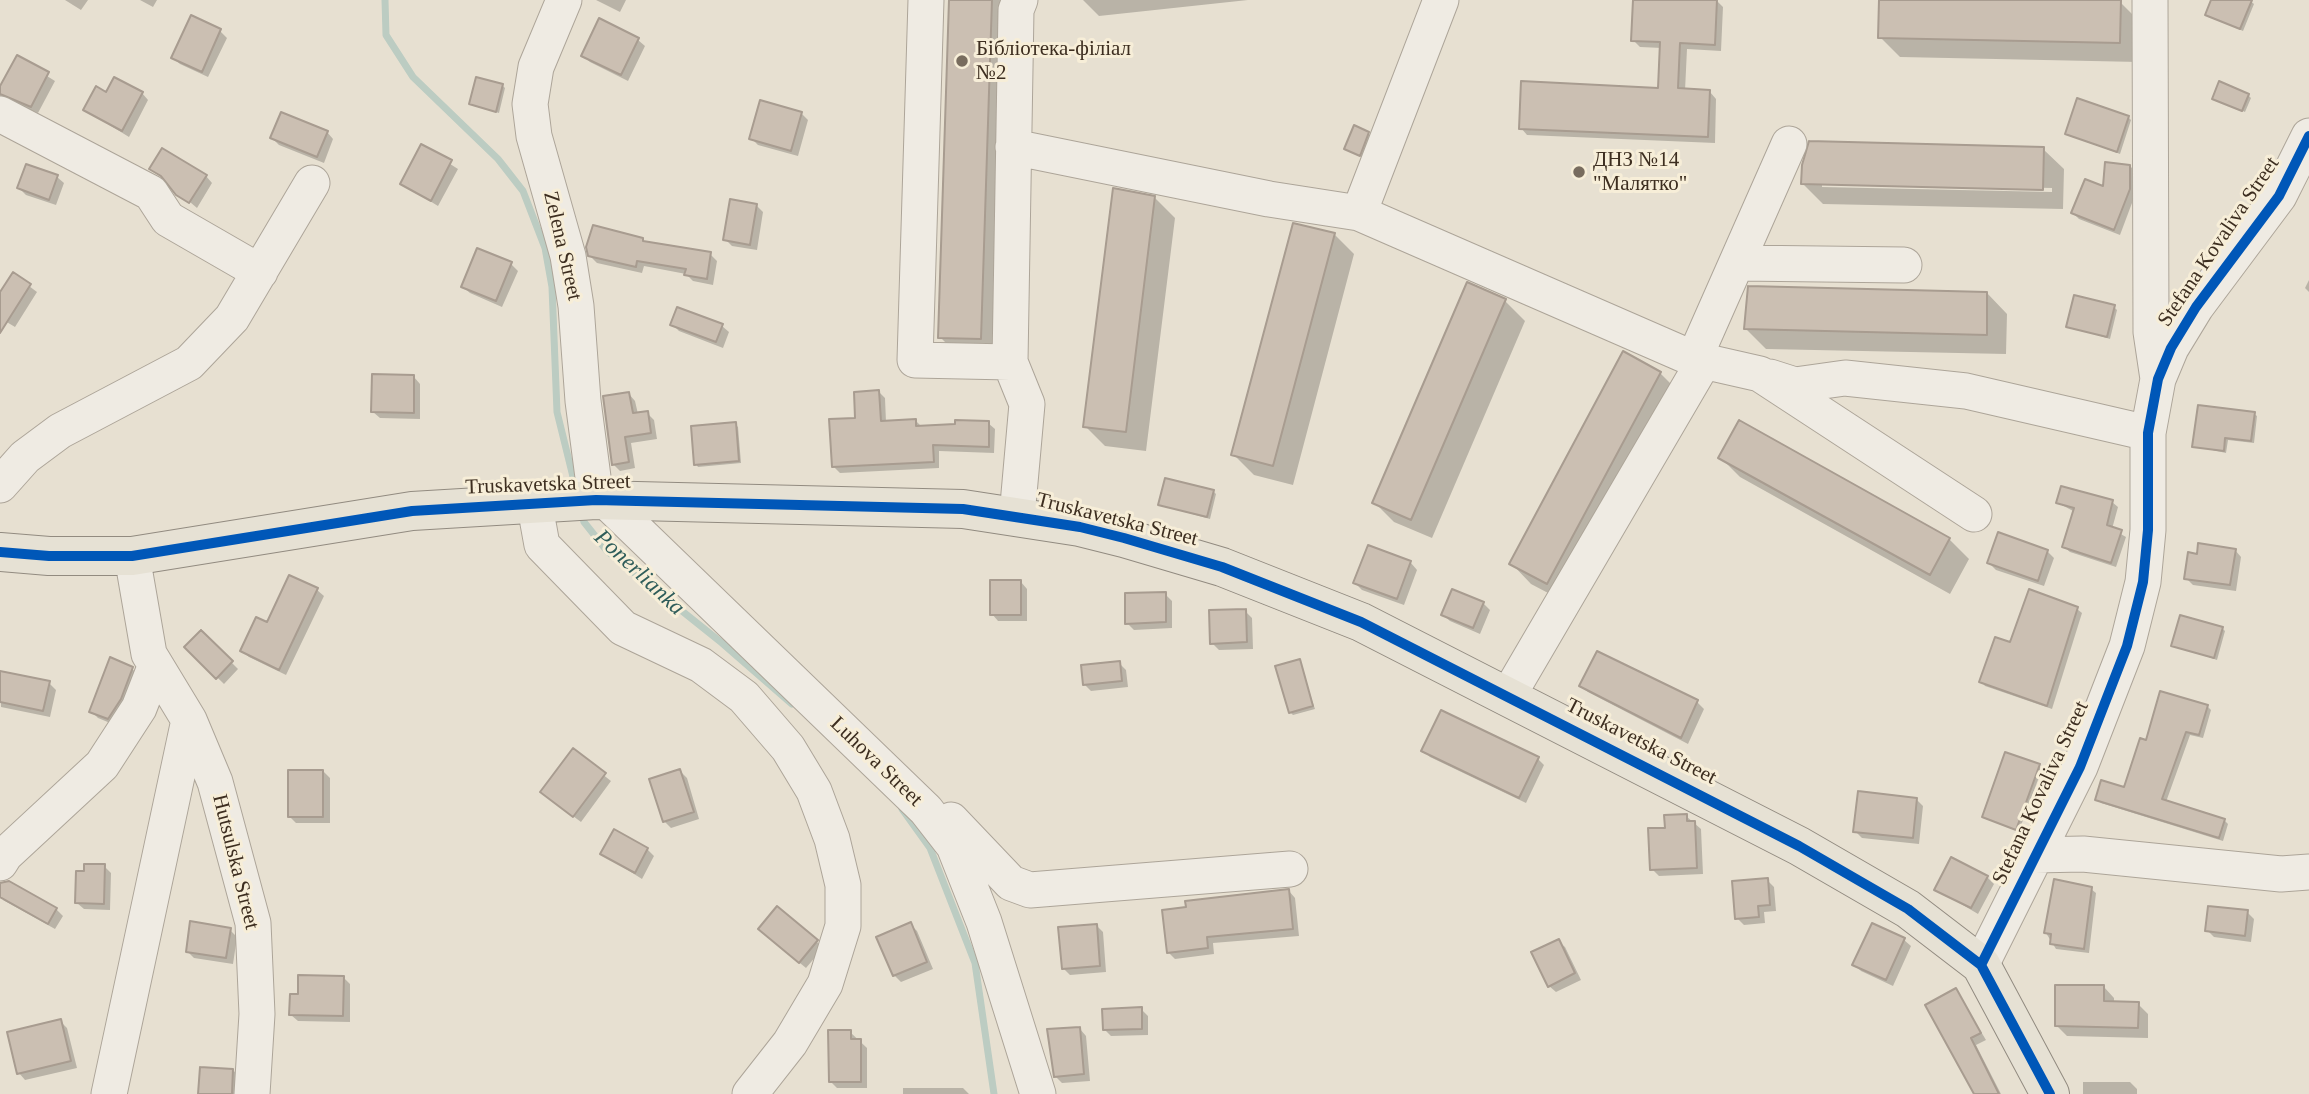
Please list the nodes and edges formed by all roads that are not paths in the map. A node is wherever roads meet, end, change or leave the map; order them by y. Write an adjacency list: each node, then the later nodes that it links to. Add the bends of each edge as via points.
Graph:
1 (564, 0): 21 (street, Zelena Street, via 536,67 530,104 534,136 575,293)
2 (926, 0): 16 (street, via 915,360)
3 (1020, 0): 9 (street, via 1016,10)
4 (1441, 0): 11 (street)
5 (2150, 0): 18 (street, via 2151,332)
6 (0, 114): 14 (street, via 151,193 169,219)
7 (2309, 136): 18 (street, Stefana Kovaliva Street, via 2279,196 2196,307)
8 (1789, 144): 12 (street)
9 (1013, 147): 11 (street); 16 (street)
10 (312, 183): 14 (street)
11 (1359, 213): 15 (street)
12 (1739, 263): 13 (street); 15 (street)
13 (1903, 265)
14 (260, 272): 20 (street, via 232,318 189,363 60,431 25,457)
15 (1699, 360): 17 (street); 27 (street)
16 (1010, 362): 23 (street, via 1027,404)
17 (1760, 374): 19 (street, via 1795,385 1845,378 1966,391); 22 (street)
18 (2158, 379): 19 (street, Stefana Kovaliva Street)
19 (2148, 433): 30 (street, Stefana Kovaliva Street, via 2143,582 2127,646 2080,767)
20 (0, 485)
21 (577, 500): 23 (main road, Truskavetska Street, via 882,505); 25 (main road, Truskavetska Street, via 412,510); 29 (street, Luhova Street); 37 (street, via 542,545 623,628 701,665 744,697 788,748 814,791 832,839 843,885 843,926 825,984 790,1044)
22 (1974, 514)
23 (1017, 516): 27 (main road, Truskavetska Street, via 1124,538 1256,579 1360,622)
24 (1, 553): 25 (main road, Truskavetska Street)
25 (132, 556): 26 (street, Hutsulska Street)
26 (155, 667): 28 (street, Hutsulska Street); 31 (street, via 139,708 102,765)
27 (1508, 696): 34 (main road, Truskavetska Street, via 1799,846 1908,909)
28 (189, 720): 35 (street); 36 (street, Hutsulska Street, via 215,782 253,923 257,1014)
29 (926, 810): 32 (street, via 947,816 1020,888); 38 (street, Luhova Street, via 954,846 979,909)
30 (2035, 855): 33 (street, via 2083,853 2281,874); 34 (street, Stefana Kovaliva Street)
31 (0, 863)
32 (1290, 869)
33 (2309, 872)
34 (1981, 965): 39 (main road, Truskavetska Street)
35 (109, 1094)
36 (253, 1094)
37 (750, 1094)
38 (1038, 1094)
39 (2050, 1094)

